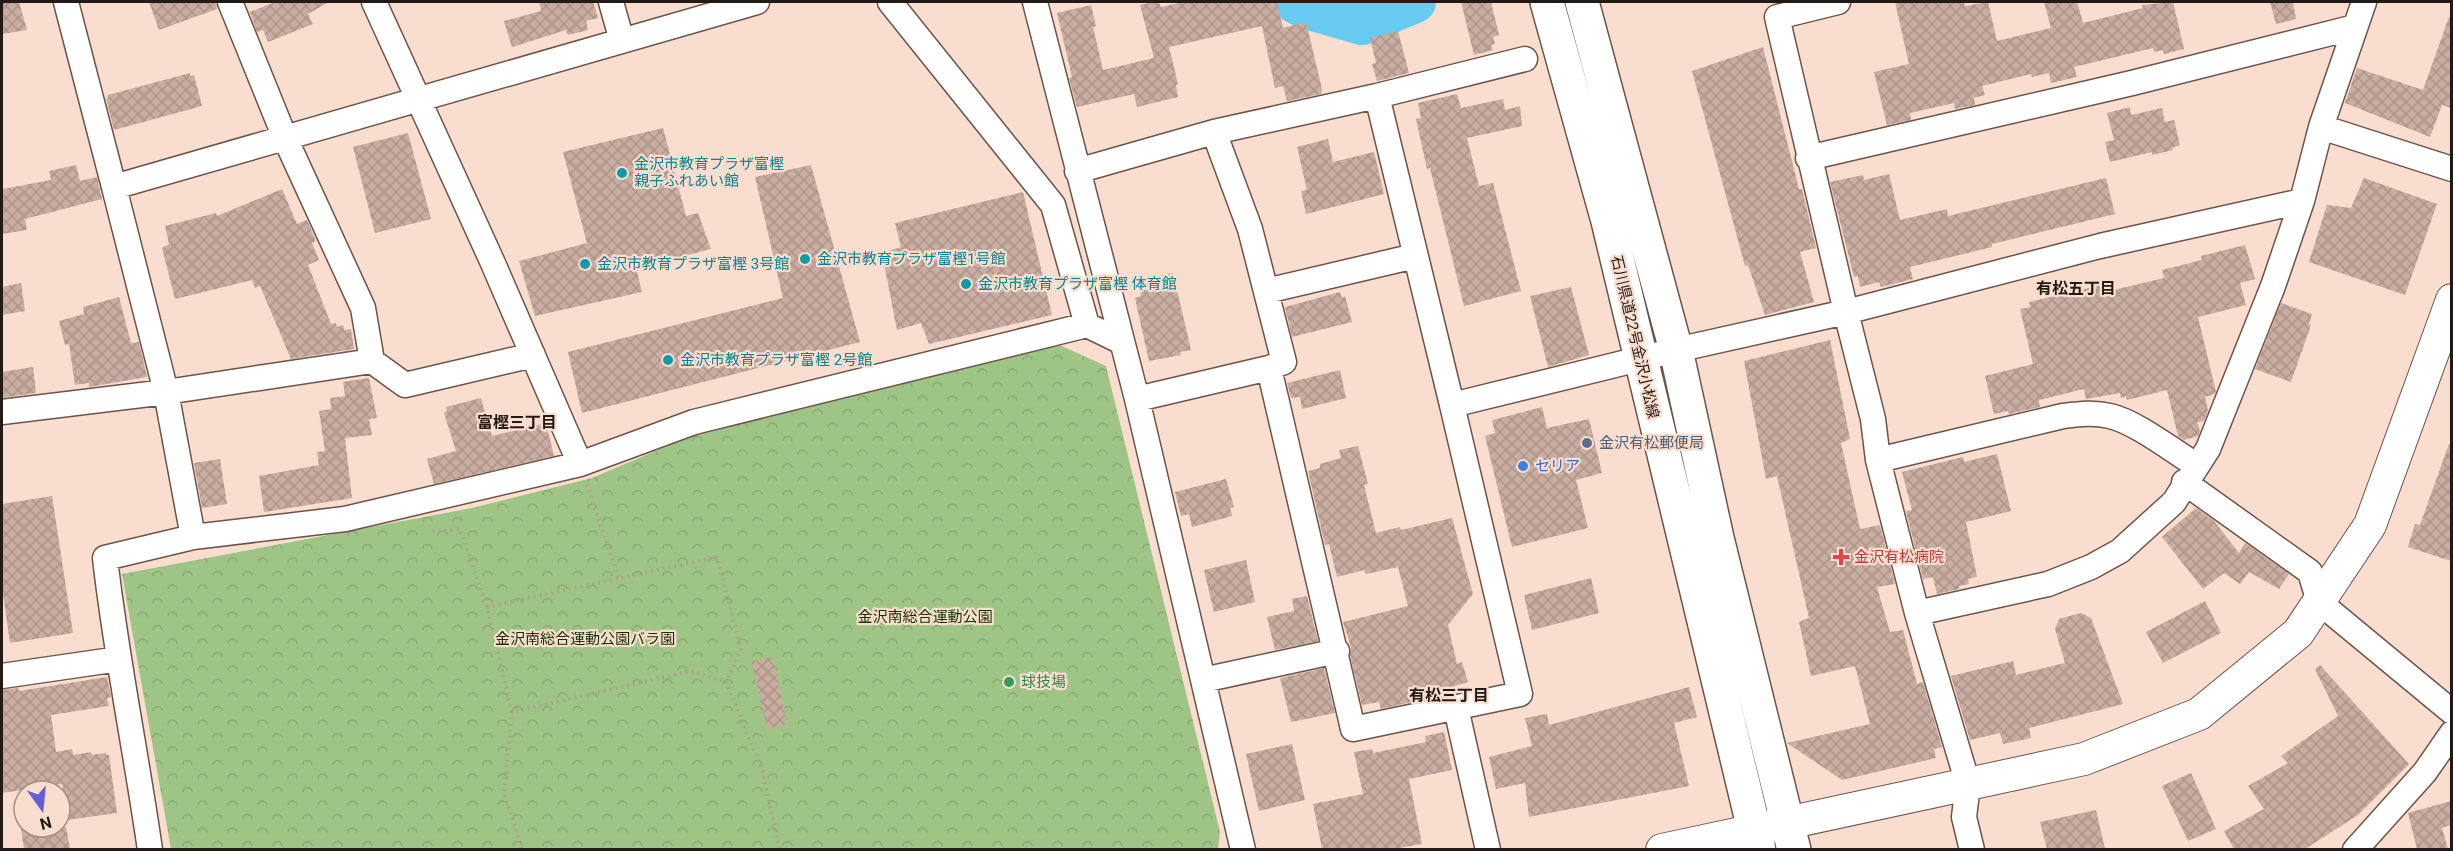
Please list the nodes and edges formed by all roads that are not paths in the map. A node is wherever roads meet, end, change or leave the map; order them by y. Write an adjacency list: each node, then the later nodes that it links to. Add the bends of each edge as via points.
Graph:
1 (66, 2): 23 (street)
2 (230, 2): 19 (street)
3 (374, 2): 16 (street)
4 (611, 2): 13 (street)
5 (757, 2): 13 (street)
6 (890, 2): 26 (street)
7 (1547, 2): 35 (main road, 石川県道22号金沢小松線, via 1608,221)
8 (1582, 2): 33 (main road)
9 (1838, 2): 20 (street, via 1777,17)
10 (2364, 2): 12 (street)
11 (1040, 3): 22 (street)
12 (2355, 27): 17 (street); 20 (street)
13 (622, 41): 16 (street)
14 (1525, 59): 15 (street)
15 (1377, 96): 18 (street); 27 (street)
16 (418, 100): 19 (street); 34 (street)
17 (2320, 127): 21 (street); 25 (street)
18 (1215, 132): 22 (street); 28 (street, via 1250,229)
19 (285, 138): 23 (street); 36 (street, via 363,308)
20 (1808, 158): 30 (street)
21 (2451, 169)
22 (1077, 171): 24 (street)
23 (114, 187): 38 (street)
24 (1084, 198): 26 (street); 32 (street)
25 (2302, 201): 30 (street, via 2100,246); 44 (street, via 2273,286 2208,449)
26 (1053, 205): 31 (street)
27 (1415, 256): 28 (street); 40 (street)
28 (1266, 291): 37 (street, via 1284,362)
29 (2451, 300): 46 (street, via 2370,525)
30 (1846, 312): 33 (street); 42 (street, via 1873,419)
31 (1087, 325): 32 (street); 43 (street, via 694,422)
32 (1122, 342): 39 (street)
33 (1676, 350): 35 (street); 56 (main road)
34 (533, 355): 36 (street, via 405,386); 43 (street)
35 (1640, 360): 40 (street); 57 (main road, 石川県道22号金沢小松線)
36 (372, 361): 38 (street)
37 (1269, 368): 39 (street); 48 (street)
38 (166, 392): 41 (street); 45 (street)
39 (1137, 399): 51 (street)
40 (1452, 405): 52 (street, via 1520,694)
41 (2, 412)
42 (1878, 460): 44 (street, via 2086,413 2112,416 2147,434); 47 (street)
43 (580, 464): 45 (street, via 345,519)
44 (2190, 474): 46 (street, via 2310,572); 47 (street, via 2174,502 2120,551 2091,567 2048,584)
45 (193, 537): 49 (street, via 105,558)
46 (2319, 602): 53 (street); 55 (street, via 2298,633 2199,714 2084,759)
47 (1917, 613): 55 (street)
48 (1336, 651): 51 (street); 52 (street, via 1353,729)
49 (119, 659): 50 (street); 58 (street)
50 (2, 676)
51 (1203, 680): 59 (street)
52 (1456, 708): 60 (street)
53 (2451, 712)
54 (2451, 733): 63 (street, via 2425,772)
55 (1968, 784): 56 (street); 62 (street, via 1964,817)
56 (1791, 836): 57 (street)
57 (1757, 840): 61 (street)
58 (150, 849)
59 (1243, 849)
60 (1488, 849)
61 (1662, 849)
62 (1972, 849)
63 (2355, 849)

